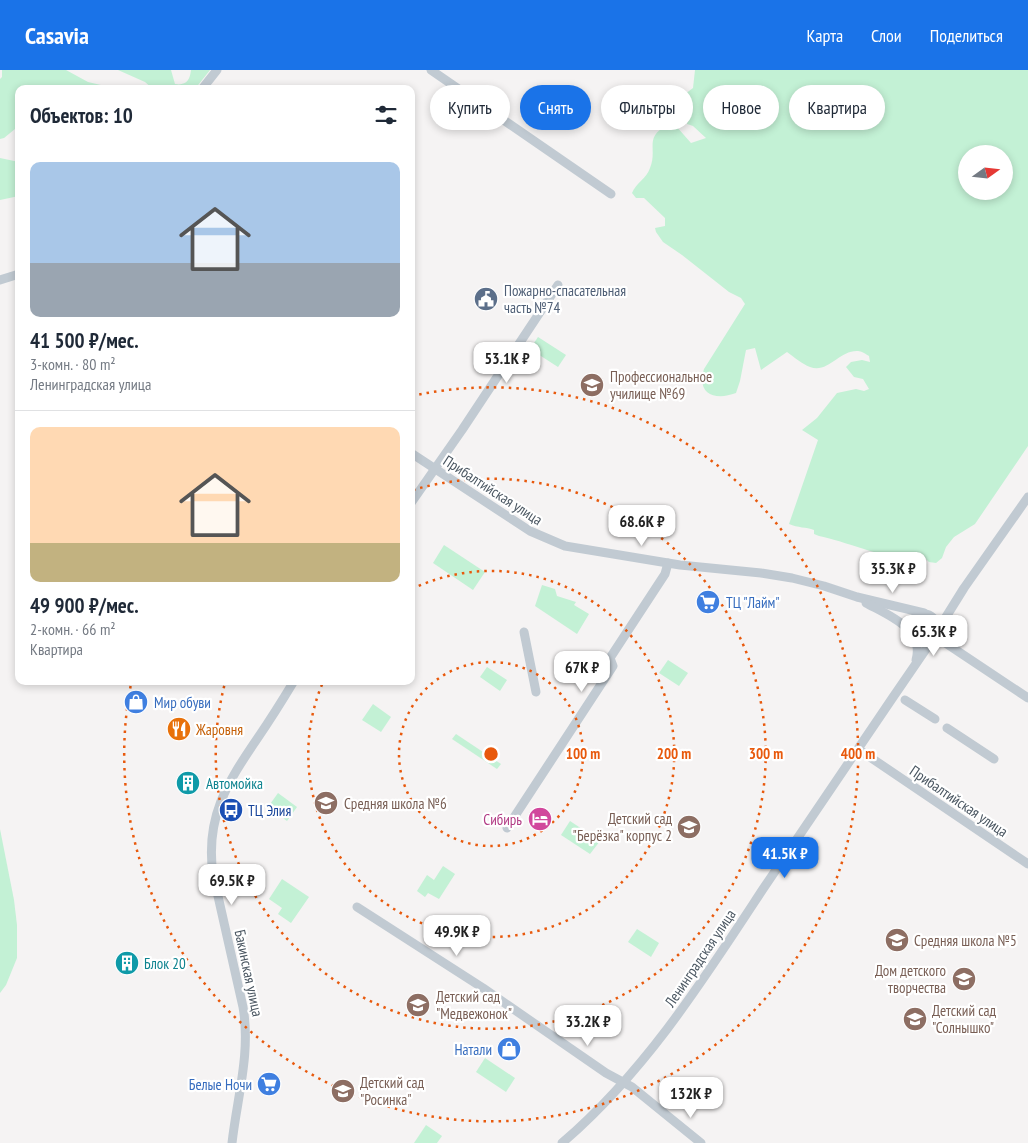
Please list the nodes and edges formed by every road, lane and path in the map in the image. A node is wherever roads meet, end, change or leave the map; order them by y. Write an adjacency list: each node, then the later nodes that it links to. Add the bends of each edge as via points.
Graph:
1 (217, 70): 3 (street)
2 (431, 70): 4 (street)
3 (205, 85)
4 (611, 194)
5 (15, 275): 6 (street)
6 (0, 280)
7 (558, 285): 9 (street)
8 (415, 456): 9 (street, Прибалтийская улица)
9 (435, 469): 10 (street); 12 (street, Прибалтийская улица, via 552,542)
10 (415, 497)
11 (1028, 497): 13 (street)
12 (668, 563): 14 (street, Прибалтийская улица, via 792,578); 28 (street, via 665,574 610,658 613,666)
13 (964, 588): 15 (street, via 942,612); 18 (street)
14 (872, 603): 15 (street, Прибалтийская улица); 17 (street, Прибалтийская улица)
15 (925, 614): 17 (street, via 913,620); 18 (street, via 936,621)
16 (524, 632): 21 (street)
17 (913, 633): 18 (street, via 923,640 929,640); 19 (street, via 918,647)
18 (935, 634): 19 (street); 22 (street)
19 (914, 665): 26 (street)
20 (291, 685): 32 (street, Бакинская улица, via 229,782 212,830 213,874 246,1028)
21 (536, 692)
22 (1028, 698)
23 (905, 700): 24 (street)
24 (935, 719)
25 (947, 728): 27 (street)
26 (858, 749): 29 (street, Прибалтийская улица); 31 (street, Ленинградская улица, via 689,1001)
27 (994, 759)
28 (507, 828)
29 (1028, 864)
30 (357, 907): 31 (street)
31 (622, 1082): 33 (street, Ленинградская улица); 34 (street)
32 (232, 1143)
33 (562, 1143)
34 (701, 1143)

